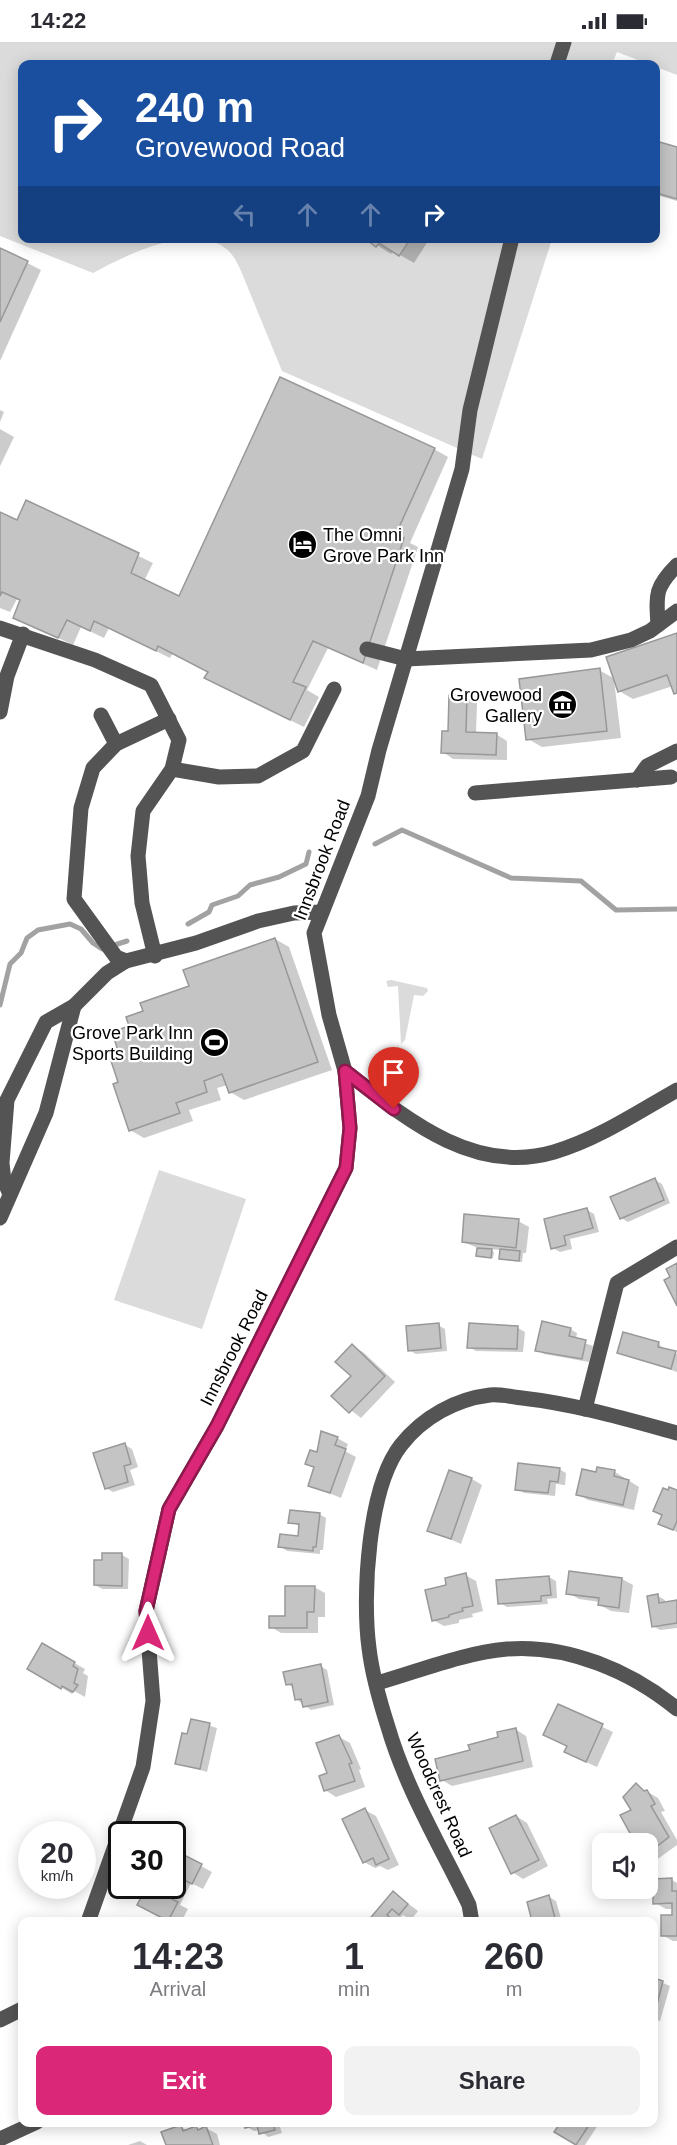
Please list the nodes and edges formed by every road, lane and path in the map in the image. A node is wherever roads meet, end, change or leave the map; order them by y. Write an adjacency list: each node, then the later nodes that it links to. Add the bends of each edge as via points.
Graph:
1 (564, 42): 2 (street)
2 (558, 60)
3 (511, 243): 10 (street, Innsbrook Road, via 470,410 462,469)
4 (677, 565): 6 (street, via 661,581 656,596)
5 (677, 611): 6 (street)
6 (658, 625): 10 (street, via 631,640 591,650)
7 (0, 628): 8 (street)
8 (23, 634): 12 (street); 14 (street, via 151,685)
9 (367, 649): 10 (street)
10 (406, 659): 21 (street, Innsbrook Road, via 368,796)
11 (334, 689): 17 (street, via 303,751 258,776 219,777)
12 (0, 712)
13 (101, 716): 15 (street)
14 (169, 719): 15 (street); 17 (street, via 179,740)
15 (116, 744): 23 (street, via 93,768 81,808 74,900)
16 (677, 751): 19 (street, via 647,766)
17 (172, 769): 22 (street, via 143,811 138,856 142,903)
18 (671, 777): 19 (street)
19 (637, 780): 20 (street)
20 (475, 793)
21 (322, 912): 22 (street, via 258,921); 25 (street, Innsbrook Road, via 314,933 329,1015)
22 (155, 956): 23 (street)
23 (121, 959): 24 (street)
24 (74, 1006): 27 (street, via 46,1113); 27 (street, via 46,1022 7,1100 2,1163)
25 (345, 1071): 26 (street, via 428,1133 483,1154 553,1153); 34 (street, Innsbrook Road, via 350,1128 346,1168 217,1426 169,1509 146,1611 153,1701 142,1767)
26 (677, 1090)
27 (10, 1194): 28 (street)
28 (0, 1218)
29 (677, 1247): 30 (street, via 617,1283)
30 (585, 1409): 31 (street, Woodcrest Road); 32 (street, Woodcrest Road, via 493,1395 469,1399 447,1407 420,1425 400,1446 385,1479 374,1520 368,1567 366,1611)
31 (677, 1433)
32 (377, 1683): 33 (street, via 506,1649 542,1649 617,1671); 35 (street, Woodcrest Road, via 388,1728 407,1778 469,1905)
33 (677, 1709)
34 (90, 1917)
35 (471, 1917)
36 (18, 2011): 37 (street)
37 (0, 2020)
38 (26, 2127): 39 (street)
39 (0, 2139)

